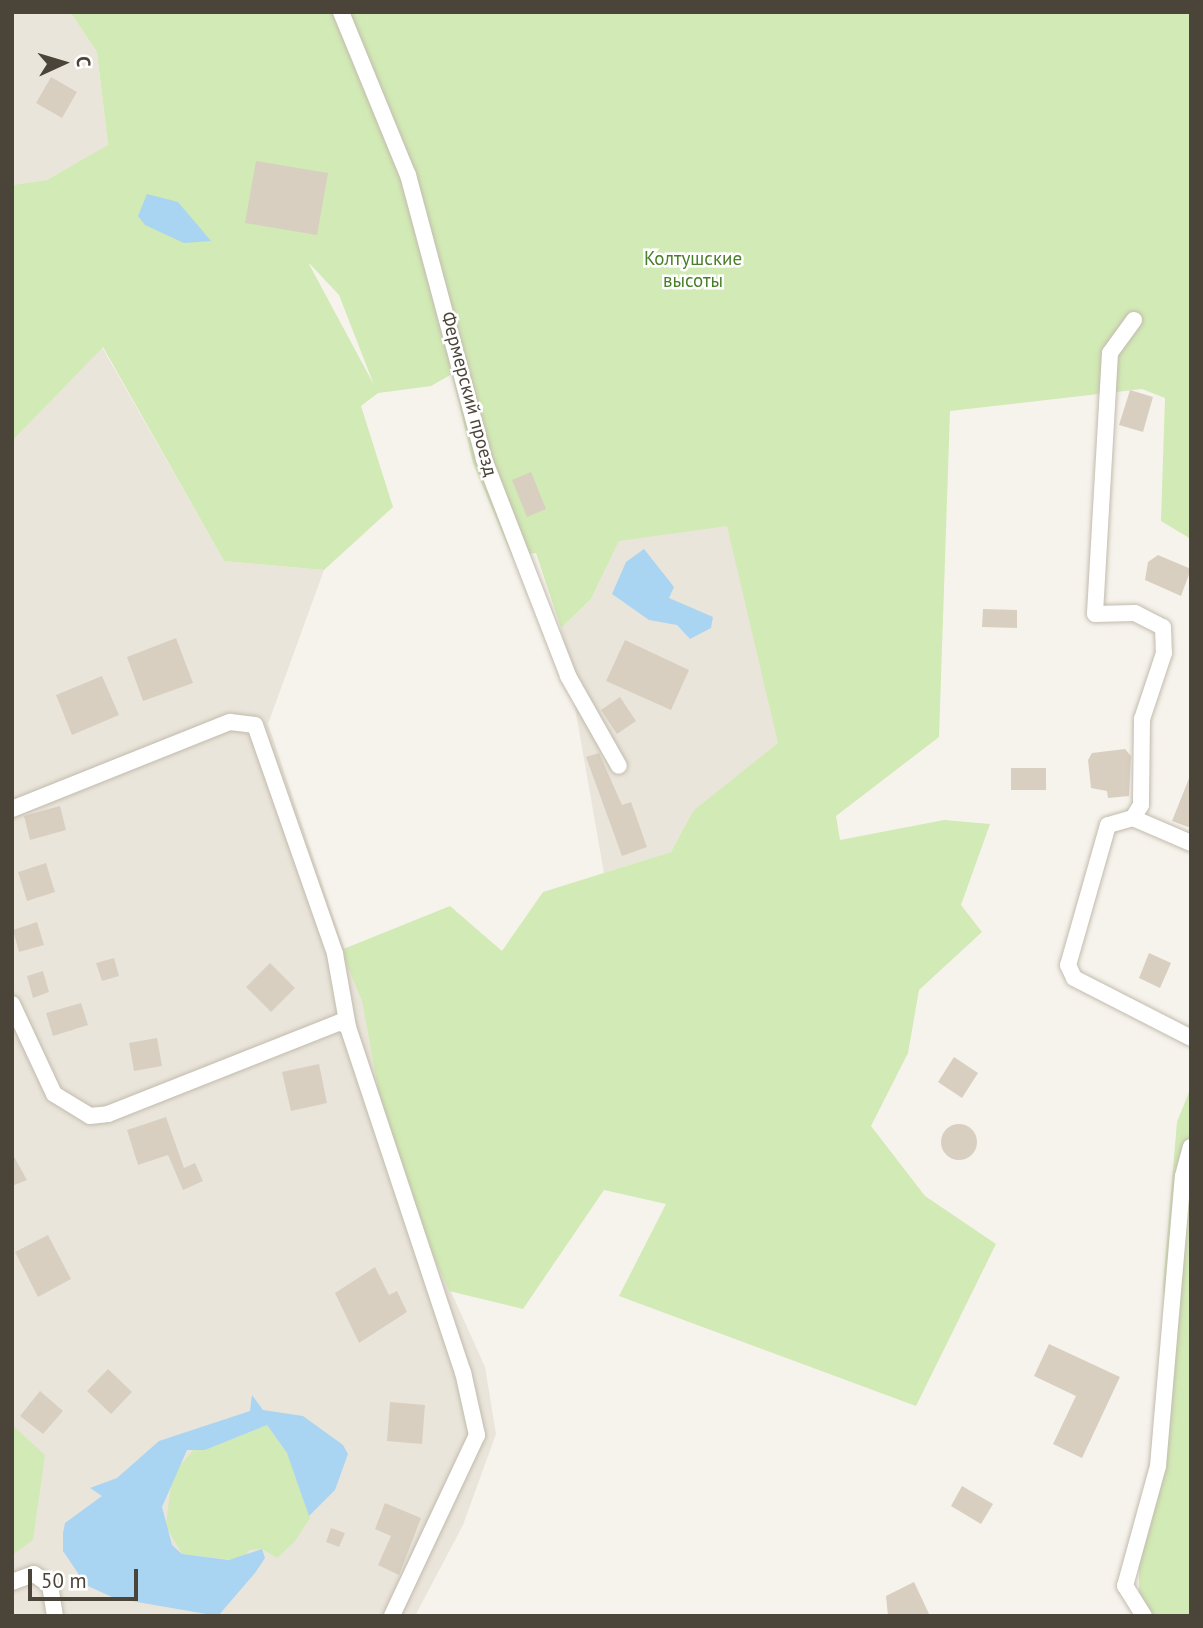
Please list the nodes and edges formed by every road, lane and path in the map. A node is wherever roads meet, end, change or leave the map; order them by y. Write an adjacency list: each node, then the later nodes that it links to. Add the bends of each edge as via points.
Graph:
1 (341, 12): 3 (street, Фермерский проезд, via 408,175 484,459 568,676)
2 (1134, 320): 5 (street, via 1110,353 1095,614 1135,613 1163,627 1164,653 1142,719 1140,805)
3 (619, 766)
4 (12, 808): 8 (street, via 230,722 255,725 335,954)
5 (1133, 818): 6 (street); 9 (street, via 1108,825 1068,965 1074,978)
6 (1191, 843)
7 (12, 1004): 8 (street, via 54,1094 90,1116 108,1114 340,1022)
8 (348, 1027): 13 (street, via 463,1372 477,1435)
9 (1191, 1038)
10 (1191, 1147): 14 (street, via 1183,1175 1158,1466 1125,1586)
11 (12, 1582): 12 (street, via 34,1574 50,1585)
12 (55, 1616)
13 (392, 1616)
14 (1144, 1616)

